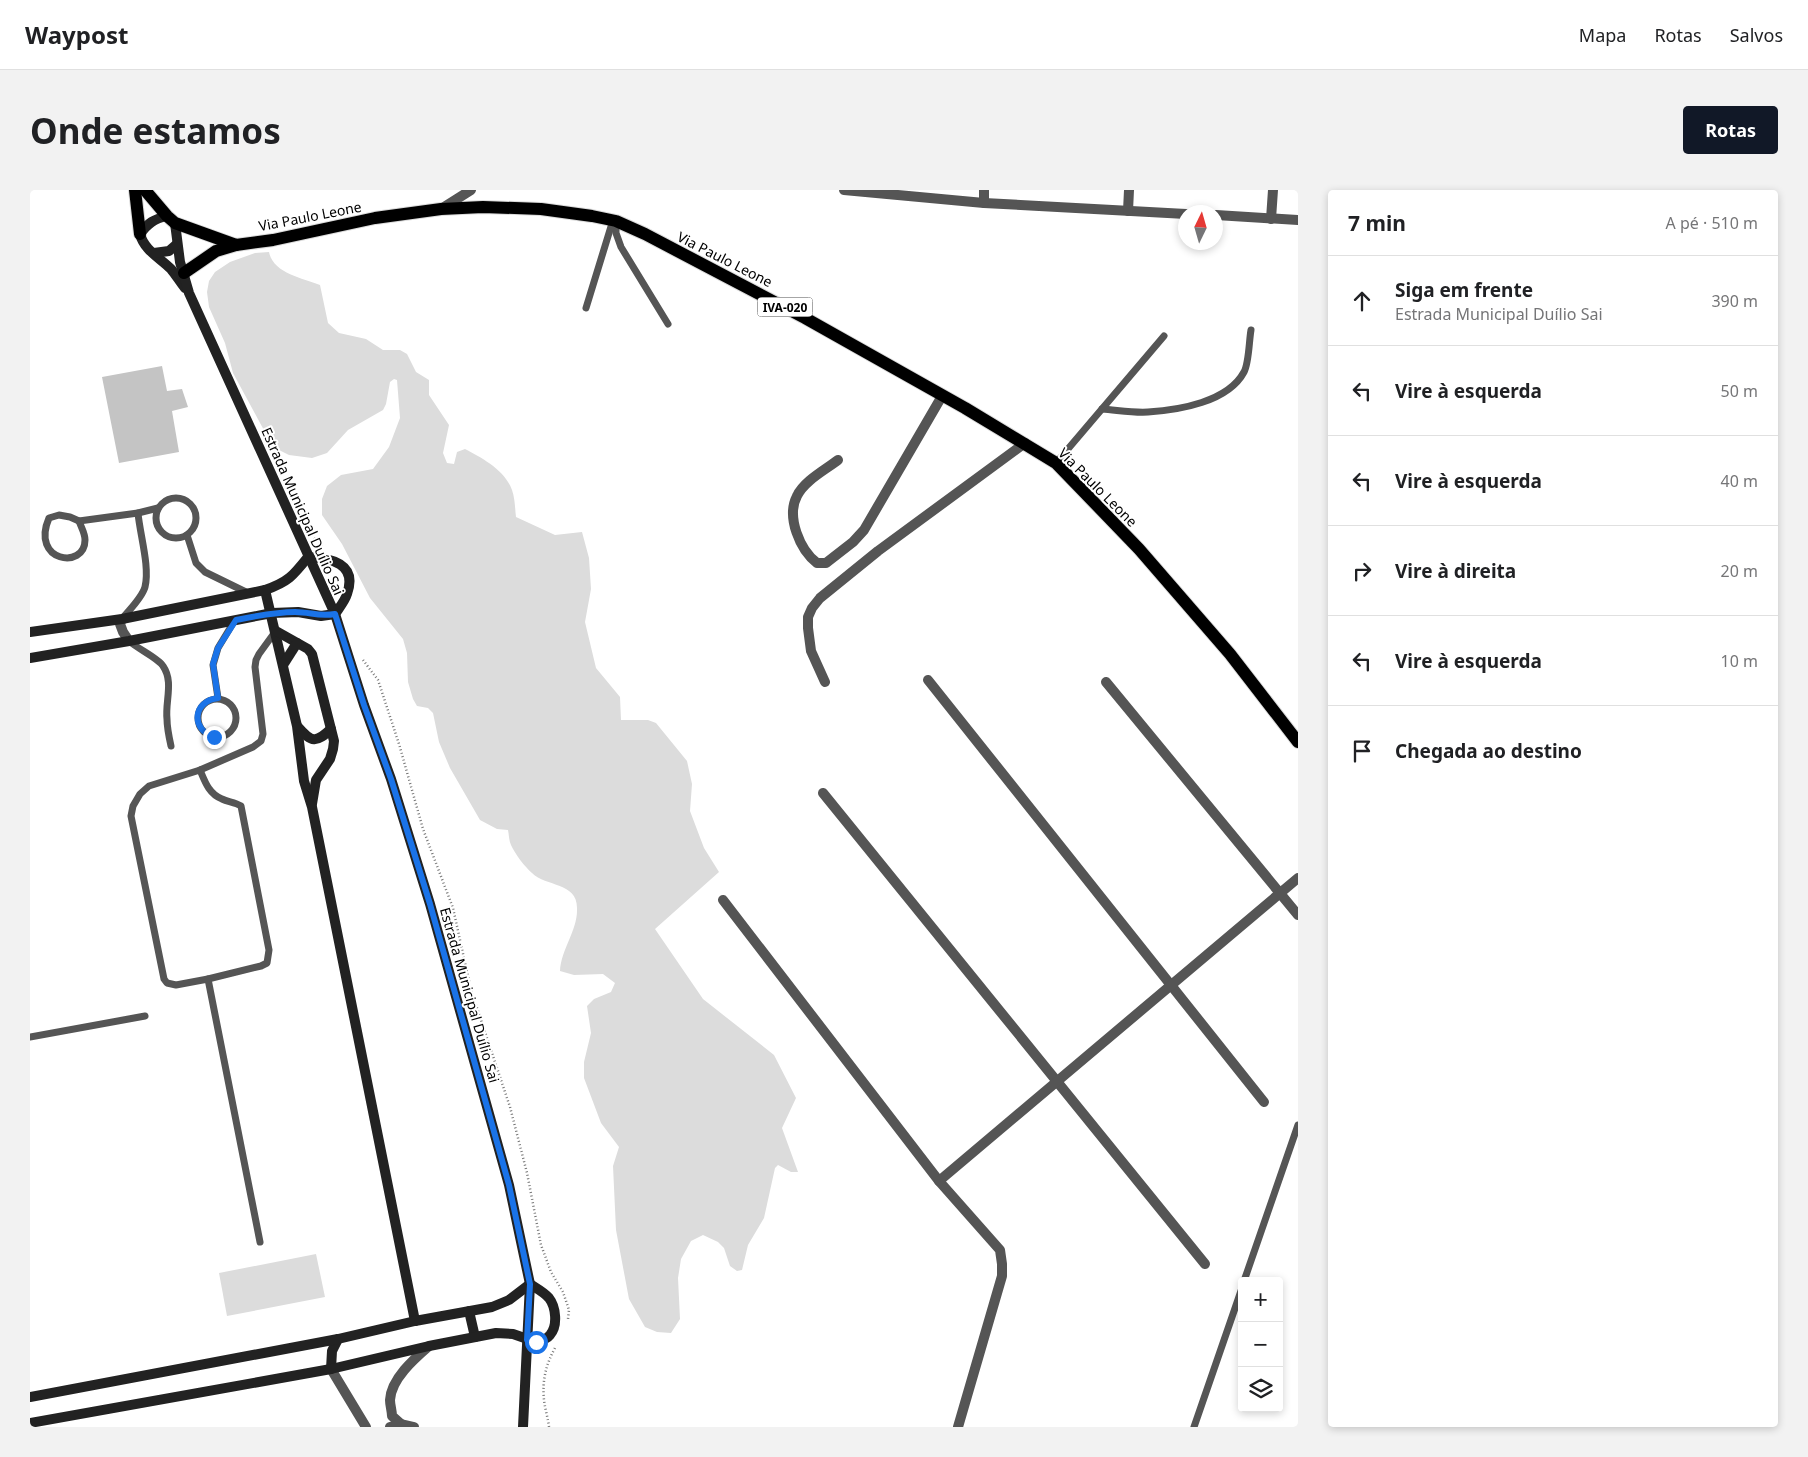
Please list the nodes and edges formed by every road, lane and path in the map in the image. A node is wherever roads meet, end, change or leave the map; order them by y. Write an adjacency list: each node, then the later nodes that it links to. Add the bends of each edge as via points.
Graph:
1 (135, 190): 17 (main road)
2 (145, 190): 14 (main road, Via Paulo Leone / IVA-020)
3 (470, 190): 9 (street)
4 (844, 190): 8 (street)
5 (984, 190): 8 (street)
6 (1129, 190): 10 (street)
7 (1273, 190): 13 (street)
8 (984, 203): 10 (street)
9 (441, 209): 16 (main road, Via Paulo Leone / IVA-020, via 540,209); 19 (main road, Via Paulo Leone / IVA-020, via 375,218)
10 (1128, 211): 11 (street)
11 (1178, 214)
12 (1223, 216): 13 (street)
13 (1271, 218): 15 (street)
14 (171, 219): 17 (street, via 153,220); 18 (street, Estrada Municipal Duílio Sai); 19 (main road, Via Paulo Leone / IVA-020)
15 (1298, 220)
16 (614, 221): 23 (lane); 24 (lane, via 621,247); 27 (main road, Via Paulo Leone / IVA-020, via 806,318)
17 (140, 234): 20 (street, via 145,246)
18 (177, 244): 20 (street, via 168,251); 21 (street, Estrada Municipal Duílio Sai)
19 (236, 245): 21 (main road, via 216,251)
20 (154, 254): 22 (street, via 175,274)
21 (184, 273): 22 (street, Estrada Municipal Duílio Sai)
22 (188, 293): 36 (street, Estrada Municipal Duílio Sai)
23 (586, 308)
24 (668, 324)
25 (1251, 330): 28 (lane, via 1245,371 1235,385 1216,398 1190,406 1147,412)
26 (1164, 336): 28 (lane)
27 (942, 396): 29 (main road, Via Paulo Leone / IVA-020); 30 (street, via 864,530 826,564 817,563 800,544 794,523 794,505 804,486)
28 (1102, 409): 31 (lane)
29 (1025, 443): 31 (main road, Via Paulo Leone / IVA-020); 50 (street, via 820,598 810,612 808,628 811,651)
30 (838, 460)
31 (1056, 463): 55 (main road, Via Paulo Leone / IVA-020, via 1139,549 1230,654)
32 (158, 508): 33 (lane); 35 (lane, via 156,522 165,534 172,538); 35 (lane, via 172,498 187,500 196,513 196,522)
33 (138, 513): 34 (lane); 41 (lane, via 145,558 144,588)
34 (79, 521): 34 (lane, via 60,515 49,518 42,529 42,541 48,553 58,558 72,557 81,550 85,540)
35 (187, 535): 38 (lane, via 196,563 205,572)
36 (308, 557): 37 (street, via 282,584); 40 (street, Estrada Municipal Duílio Sai); 40 (street, via 336,561 344,566 349,576 347,595)
37 (265, 590): 38 (street); 39 (street)
38 (248, 593): 41 (street)
39 (272, 613): 40 (street); 42 (street); 43 (street)
40 (335, 614): 75 (street, Estrada Municipal Duílio Sai, via 430,904 509,1185)
41 (122, 619): 44 (street); 45 (street, via 120,624)
42 (236, 620): 45 (street); 52 (lane, via 218,648 213,664)
43 (276, 631): 46 (street); 48 (street); 57 (lane, via 256,660 255,667 263,734 261,741)
44 (30, 632)
45 (129, 641): 47 (street); 56 (lane, via 158,660 166,670 169,683 166,718)
46 (297, 643): 48 (street); 54 (street, via 312,654)
47 (30, 658)
48 (283, 665): 53 (street)
49 (928, 680): 65 (street)
50 (825, 682)
51 (1106, 682): 61 (street)
52 (218, 698): 52 (lane, via 204,703 197,717 202,730 214,737 227,734 236,716 230,704)
53 (297, 726): 54 (street, via 315,740); 59 (street, via 304,781)
54 (331, 729): 59 (street, via 333,749 316,780)
55 (1298, 742)
56 (171, 746)
57 (200, 770): 64 (lane, via 213,794 241,806 269,950 267,962 261,966); 64 (lane, via 149,786 140,794 131,816 164,979 176,985)
58 (823, 793): 68 (street)
59 (312, 807): 78 (street)
60 (1298, 878): 61 (street)
61 (1280, 893): 63 (street); 65 (street)
62 (722, 900): 71 (street)
63 (1298, 915)
64 (208, 979): 72 (lane)
65 (1171, 986): 68 (street); 69 (street)
66 (145, 1016): 67 (lane)
67 (30, 1037)
68 (1057, 1082): 71 (street); 73 (street)
69 (1264, 1102)
70 (1298, 1125): 74 (lane)
71 (939, 1181): 91 (street, via 1000,1250 1002,1264 1002,1276)
72 (260, 1242)
73 (1205, 1264)
74 (1245, 1277)
75 (530, 1284): 77 (street, via 509,1300); 81 (street, Estrada Municipal Duílio Sai); 81 (street, via 549,1298 555,1317 550,1336 536,1342)
76 (1238, 1300): 92 (lane)
77 (469, 1311): 78 (street); 79 (street)
78 (415, 1321): 80 (street)
79 (474, 1337): 81 (street, via 496,1333 513,1334); 82 (street)
80 (338, 1339): 83 (street, via 332,1350); 84 (street)
81 (527, 1340): 90 (street, Estrada Municipal Duílio Sai)
82 (429, 1346): 83 (street); 86 (street, via 397,1380 390,1399 392,1416)
83 (331, 1368): 85 (street); 87 (street)
84 (30, 1397)
85 (30, 1423)
86 (401, 1424): 88 (street); 89 (street)
87 (366, 1427)
88 (390, 1427)
89 (414, 1427)
90 (523, 1427)
91 (958, 1427)
92 (1194, 1427)

